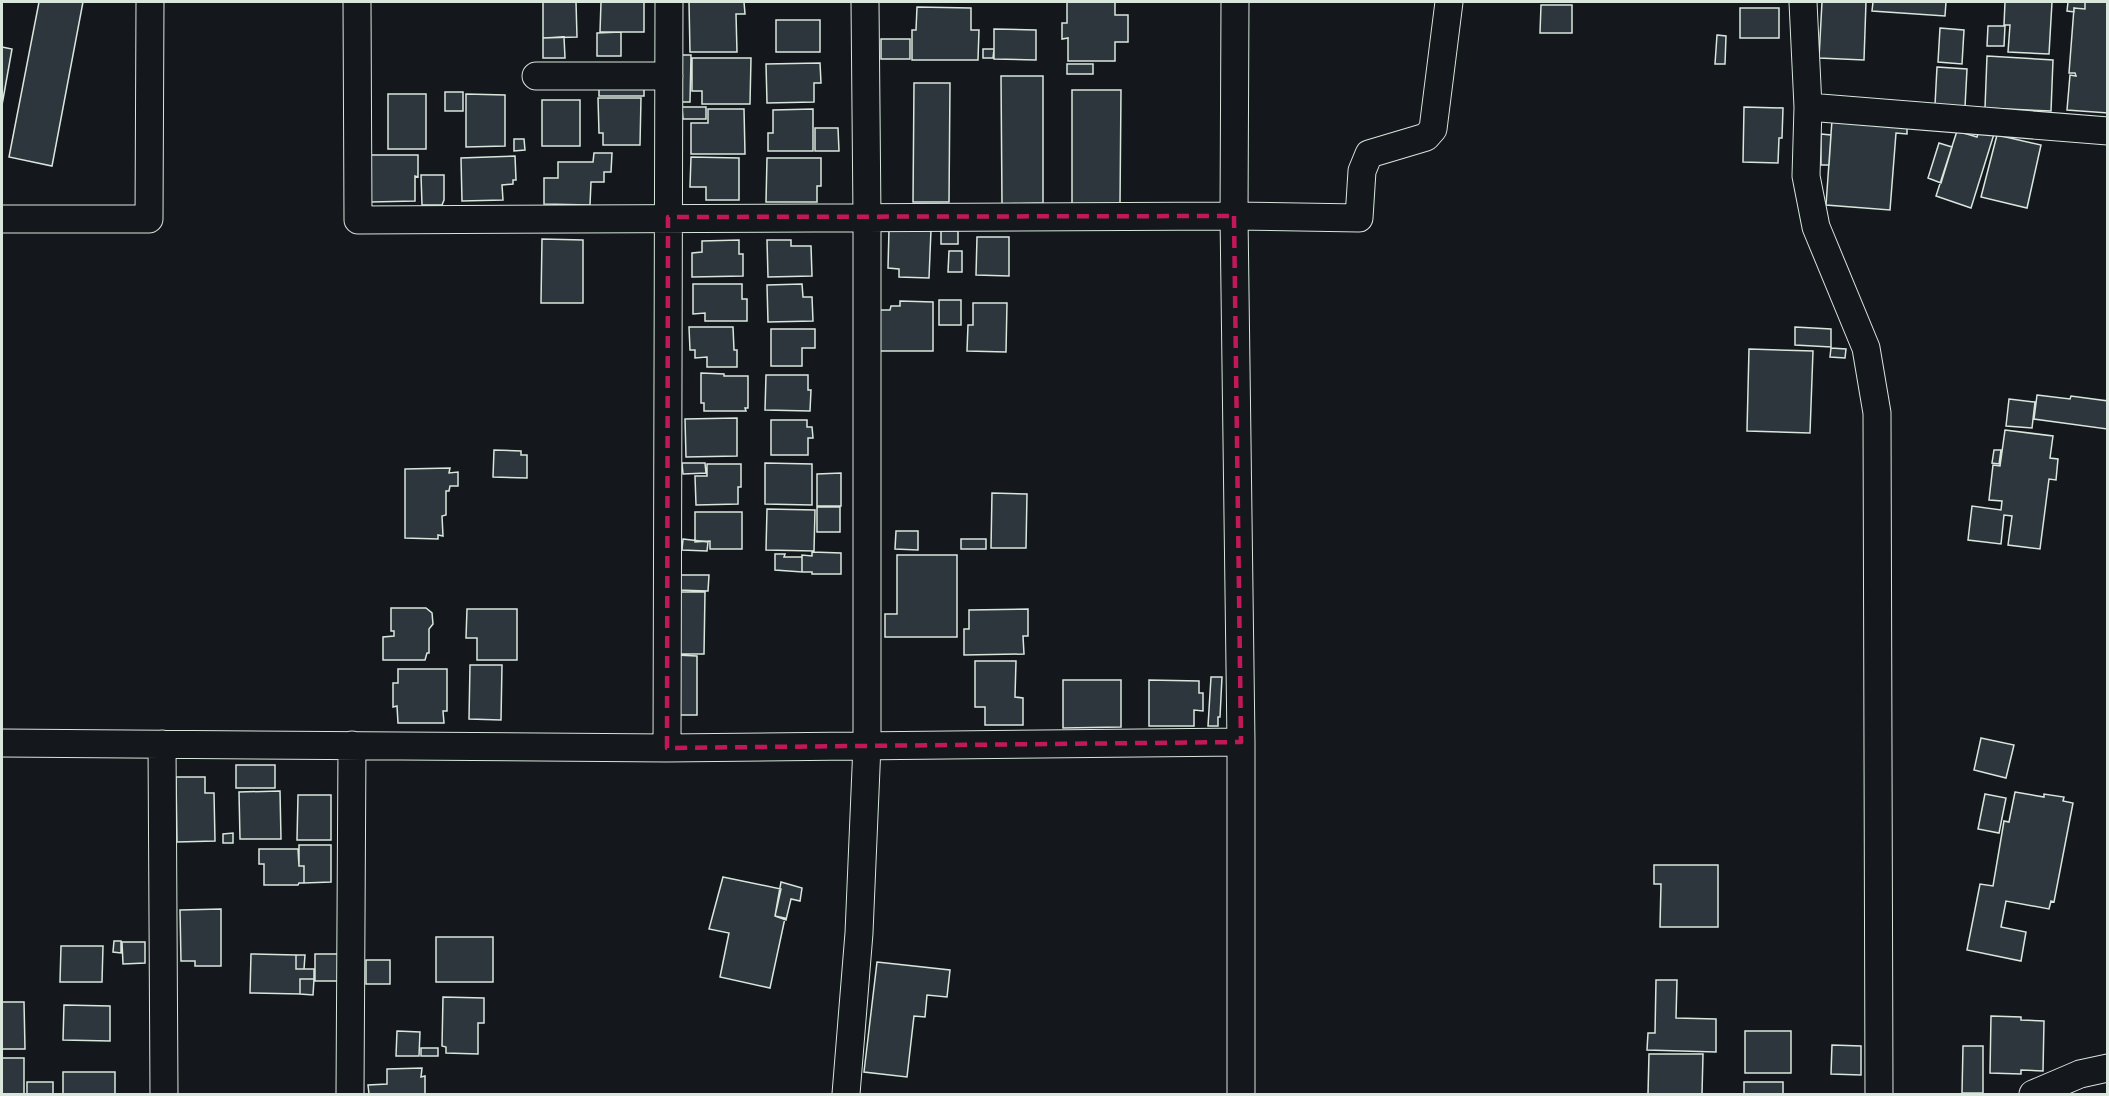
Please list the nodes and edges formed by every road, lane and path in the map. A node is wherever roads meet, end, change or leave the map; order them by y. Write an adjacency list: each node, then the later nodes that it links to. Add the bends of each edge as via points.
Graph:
1 (150, 2): 14 (street, via 149,219)
2 (357, 2): 13 (street, via 358,220)
3 (669, 2): 9 (street)
4 (865, 2): 15 (street)
5 (1235, 2): 12 (street)
6 (1449, 2): 12 (street, via 1433,129 1426,137 1369,154 1362,171 1359,218)
7 (1803, 2): 10 (street)
8 (536, 75): 9 (street)
9 (669, 76): 13 (street)
10 (1808, 107): 11 (street); 27 (street, via 1806,176 1816,227 1866,348 1877,413)
11 (2108, 131)
12 (1234, 216): 15 (street); 16 (street)
13 (668, 218): 15 (street); 21 (street)
14 (2, 219)
15 (867, 219): 20 (street)
16 (1241, 742): 20 (street); 26 (street)
17 (2, 743): 18 (street)
18 (162, 744): 19 (street); 23 (street)
19 (352, 745): 21 (street); 24 (street)
20 (867, 745): 21 (street); 25 (street, via 860,933)
21 (667, 748)
22 (2108, 1068): 28 (street, via 2080,1074)
23 (164, 1095)
24 (350, 1095)
25 (846, 1095)
26 (1241, 1095)
27 (1879, 1095)
28 (2033, 1095)

